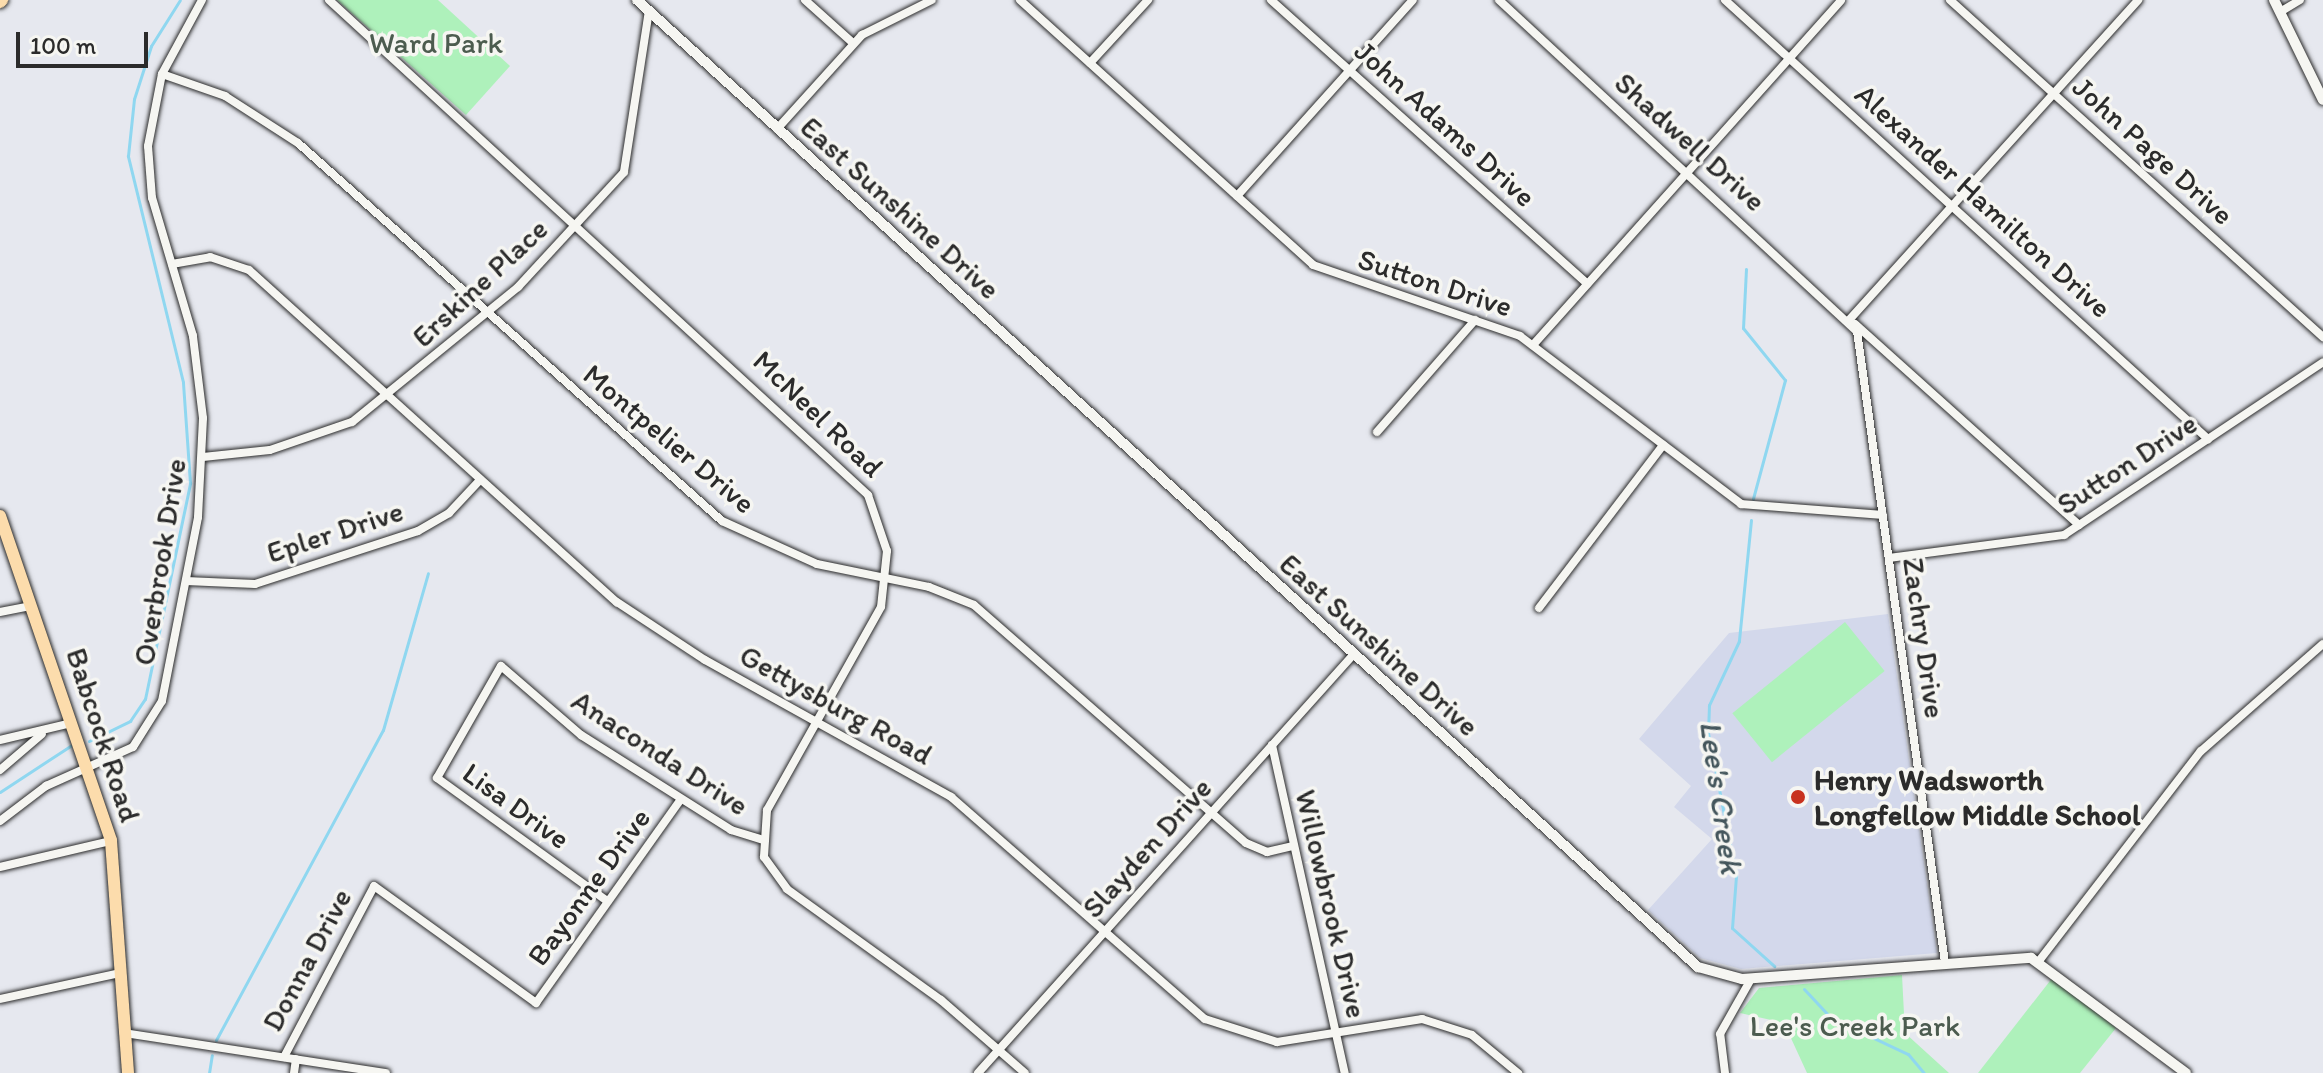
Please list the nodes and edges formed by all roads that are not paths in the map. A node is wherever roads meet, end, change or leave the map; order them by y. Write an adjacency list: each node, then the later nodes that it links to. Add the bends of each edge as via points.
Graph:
1 (202, 0): 23 (street, Overbrook Drive)
2 (329, 0): 30 (street, McNeel Road)
3 (637, 0): 17 (street, East Sunshine Drive)
4 (805, 0): 19 (street)
5 (932, 0): 19 (street)
6 (1020, 0): 21 (street, Sutton Drive)
7 (1148, 0): 21 (street)
8 (1271, 0): 22 (street, John Adams Drive)
9 (1413, 0): 22 (street)
10 (1499, 0): 27 (street, Shadwell Drive)
11 (1725, 0): 20 (street, Alexander Hamilton Drive)
12 (1841, 0): 20 (street)
13 (1950, 0): 24 (street, John Page Drive)
14 (2138, 0): 24 (street)
15 (2274, 0): 18 (street)
16 (2300, 0): 18 (street)
17 (649, 11): 26 (street, East Sunshine Drive); 30 (street, Erskine Place, via 624,172)
18 (2280, 12): 25 (street)
19 (853, 43): 26 (street)
20 (1789, 58): 27 (street); 29 (street, Alexander Hamilton Drive)
21 (1090, 63): 28 (street, Sutton Drive)
22 (1350, 71): 28 (street); 32 (street, John Adams Drive)
23 (162, 74): 31 (street, Overbrook Drive, via 149,172); 33 (street, Montpelier Drive, via 225,96 286,135)
24 (2054, 94): 29 (street); 36 (street, John Page Drive)
25 (2323, 100)
26 (777, 129): 55 (street, East Sunshine Drive)
27 (1688, 172): 32 (street); 35 (street, Shadwell Drive)
28 (1237, 196): 34 (street, Sutton Drive, via 1322,270)
29 (1952, 206): 35 (street); 41 (street, Alexander Hamilton Drive)
30 (577, 223): 33 (street, Erskine Place); 49 (street, McNeel Road, via 851,471 881,522)
31 (172, 264): 39 (street, Gettysburg Road, via 210,257 249,270); 43 (street, Overbrook Drive, via 197,365)
32 (1587, 284): 37 (street)
33 (490, 314): 39 (street, Erskine Place); 49 (street, Montpelier Drive, via 722,521 772,549)
34 (1475, 320): 37 (street, Sutton Drive); 40 (street)
35 (1850, 320): 45 (street, Zachry Drive); 47 (street, Shadwell Drive)
36 (2323, 337)
37 (1533, 345): 42 (street, Sutton Drive)
38 (2323, 362): 41 (street, Sutton Drive)
39 (389, 396): 43 (street, Erskine Place, via 342,426 270,450); 44 (street, Gettysburg Road)
40 (1377, 432)
41 (2208, 439): 47 (street, Sutton Drive)
42 (1663, 445): 45 (street, Sutton Drive, via 1741,504); 52 (street)
43 (203, 457): 50 (street, Overbrook Drive)
44 (480, 480): 50 (street, Epler Drive, via 449,513 418,531 255,584); 57 (street, Gettysburg Road, via 660,633)
45 (1883, 515): 48 (street, Zachry Drive)
46 (0, 516): 51 (main road, Babcock Road)
47 (2079, 525): 48 (street, Sutton Drive, via 2054,538)
48 (1889, 558): 74 (street, Zachry Drive)
49 (887, 578): 57 (street, McNeel Road, via 870,635); 65 (street, Montpelier Drive, via 952,595 1003,624)
50 (186, 581): 61 (street, Overbrook Drive, via 155,719 133,747)
51 (31, 606): 53 (street); 56 (main road, Babcock Road)
52 (1539, 608)
53 (0, 612)
54 (2323, 644): 73 (street, via 2207,744)
55 (1353, 655): 60 (street, Slayden Drive); 76 (street, East Sunshine Drive, via 1698,967)
56 (72, 723): 58 (street); 61 (main road, Babcock Road)
57 (821, 723): 67 (street, McNeel Road, via 767,810); 72 (street, Gettysburg Road, via 974,814)
58 (42, 734): 59 (street); 62 (street)
59 (0, 740)
60 (1272, 745): 65 (street, Slayden Drive); 69 (street, Willowbrook Drive)
61 (88, 769): 66 (street, Overbrook Drive, via 46,786); 68 (main road, Babcock Road)
62 (0, 770)
63 (437, 778): 64 (street, Anaconda Drive, via 501,666 581,735); 71 (street, Lisa Drive)
64 (681, 799): 67 (street, Anaconda Drive); 71 (street, Bayonne Drive)
65 (1211, 812): 69 (street, Montpelier Drive, via 1252,848); 72 (street, Slayden Drive)
66 (0, 821)
67 (761, 839): 81 (street, via 787,889)
68 (111, 841): 70 (street); 75 (main road, Babcock Road)
69 (1293, 846): 80 (street, Willowbrook Drive)
70 (0, 867)
71 (607, 901): 78 (street, Bayonne Drive)
72 (1105, 931): 80 (street, Gettysburg Road, via 1221,1028 1277,1042); 81 (street, Slayden Drive)
73 (2039, 961): 74 (street, East Sunshine Drive); 92 (street)
74 (1945, 963): 76 (street, East Sunshine Drive)
75 (120, 973): 77 (street); 79 (main road, Babcock Road)
76 (1751, 979): 91 (street, via 1720,1034)
77 (0, 999)
78 (536, 1003): 82 (street, Donna Drive, via 374,886)
79 (124, 1033): 82 (street); 84 (main road, Babcock Road)
80 (1336, 1033): 89 (street, Willowbrook Drive); 90 (street, Gettysburg Road, via 1439,1022 1479,1040)
81 (999, 1050): 87 (street, Slayden Drive); 88 (street)
82 (284, 1057): 83 (street)
83 (296, 1059): 85 (street); 86 (street)
84 (128, 1073)
85 (294, 1073)
86 (386, 1073)
87 (978, 1073)
88 (1025, 1073)
89 (1345, 1073)
90 (1518, 1073)
91 (1725, 1073)
92 (2186, 1073)

